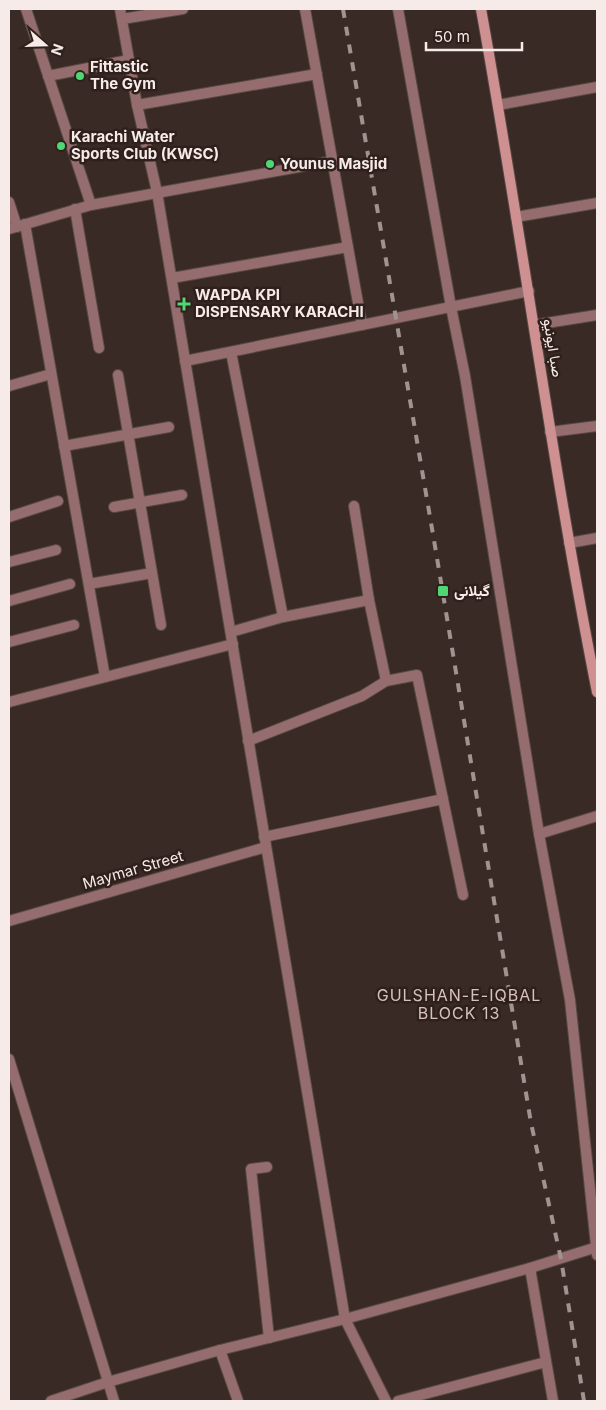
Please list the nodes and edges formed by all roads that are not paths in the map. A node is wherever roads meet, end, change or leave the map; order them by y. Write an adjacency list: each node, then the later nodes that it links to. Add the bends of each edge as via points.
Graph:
1 (27, 9): 9 (street)
2 (183, 9): 6 (street)
3 (305, 9): 8 (street)
4 (398, 9): 24 (street)
5 (481, 9): 12 (main road, صبا ایونیو)
6 (121, 14): 7 (street)
7 (129, 60): 9 (street); 11 (street)
8 (317, 74): 11 (street); 13 (street)
9 (48, 76): 17 (street)
10 (597, 87): 12 (street)
11 (137, 105): 14 (street)
12 (498, 105): 19 (main road, صبا ایونیو)
13 (332, 161): 14 (street); 21 (street)
14 (157, 192): 17 (street); 22 (street)
15 (9, 202): 20 (street)
16 (597, 203): 19 (street)
17 (91, 205): 18 (street)
18 (75, 210): 20 (street); 28 (street)
19 (516, 217): 23 (main road, صبا ایونیو)
20 (17, 227): 31 (street)
21 (348, 247): 22 (street); 26 (street)
22 (172, 278): 30 (street)
23 (529, 291): 24 (street); 27 (main road, صبا ایونیو)
24 (451, 307): 26 (street); 68 (street)
25 (597, 315): 27 (street)
26 (362, 325): 29 (street)
27 (534, 325): 36 (main road, صبا ایونیو)
28 (99, 348)
29 (231, 352): 30 (street); 54 (street)
30 (185, 361): 57 (street)
31 (51, 374): 33 (street); 38 (street)
32 (118, 375): 37 (street)
33 (9, 386)
34 (597, 426): 36 (street)
35 (169, 427): 37 (street)
36 (550, 432): 46 (main road, صبا ایونیو)
37 (128, 434): 38 (street); 41 (street)
38 (64, 446): 51 (street)
39 (182, 495): 41 (street)
40 (58, 501): 44 (street)
41 (140, 503): 43 (street); 49 (street)
42 (354, 506): 52 (street)
43 (114, 507)
44 (9, 517)
45 (597, 538): 46 (street)
46 (569, 543): 60 (main road, صبا ایونیو)
47 (56, 550): 48 (street)
48 (9, 562)
49 (152, 573): 51 (street); 56 (street)
50 (70, 584): 53 (street)
51 (89, 584): 61 (street)
52 (368, 600): 54 (street); 62 (street)
53 (9, 601)
54 (283, 617): 57 (street)
55 (74, 625): 58 (street)
56 (161, 625)
57 (231, 632): 59 (street)
58 (9, 642)
59 (233, 644): 61 (street); 65 (street)
60 (594, 656): 63 (main road, صبا ایونیو)
61 (105, 677): 64 (street)
62 (386, 681): 65 (street, via 362,696); 66 (street, via 417,675)
63 (597, 692)
64 (9, 702)
65 (248, 741): 69 (street)
66 (443, 799): 69 (street, Maymar Street); 70 (street)
67 (597, 816): 68 (street)
68 (539, 834): 74 (street, via 570,1000)
69 (265, 842): 71 (street, Maymar Street); 76 (street)
70 (463, 895)
71 (9, 922)
72 (9, 1059): 80 (street)
73 (267, 1167): 77 (street, via 251,1169)
74 (597, 1249): 75 (street)
75 (530, 1268): 76 (street); 79 (street)
76 (345, 1319): 77 (street); 84 (street)
77 (269, 1338): 78 (street)
78 (220, 1350): 80 (street); 83 (street)
79 (546, 1362): 85 (street); 86 (street)
80 (108, 1382): 81 (street); 82 (street)
81 (51, 1401)
82 (114, 1401)
83 (238, 1401)
84 (386, 1401)
85 (398, 1401)
86 (552, 1401)

